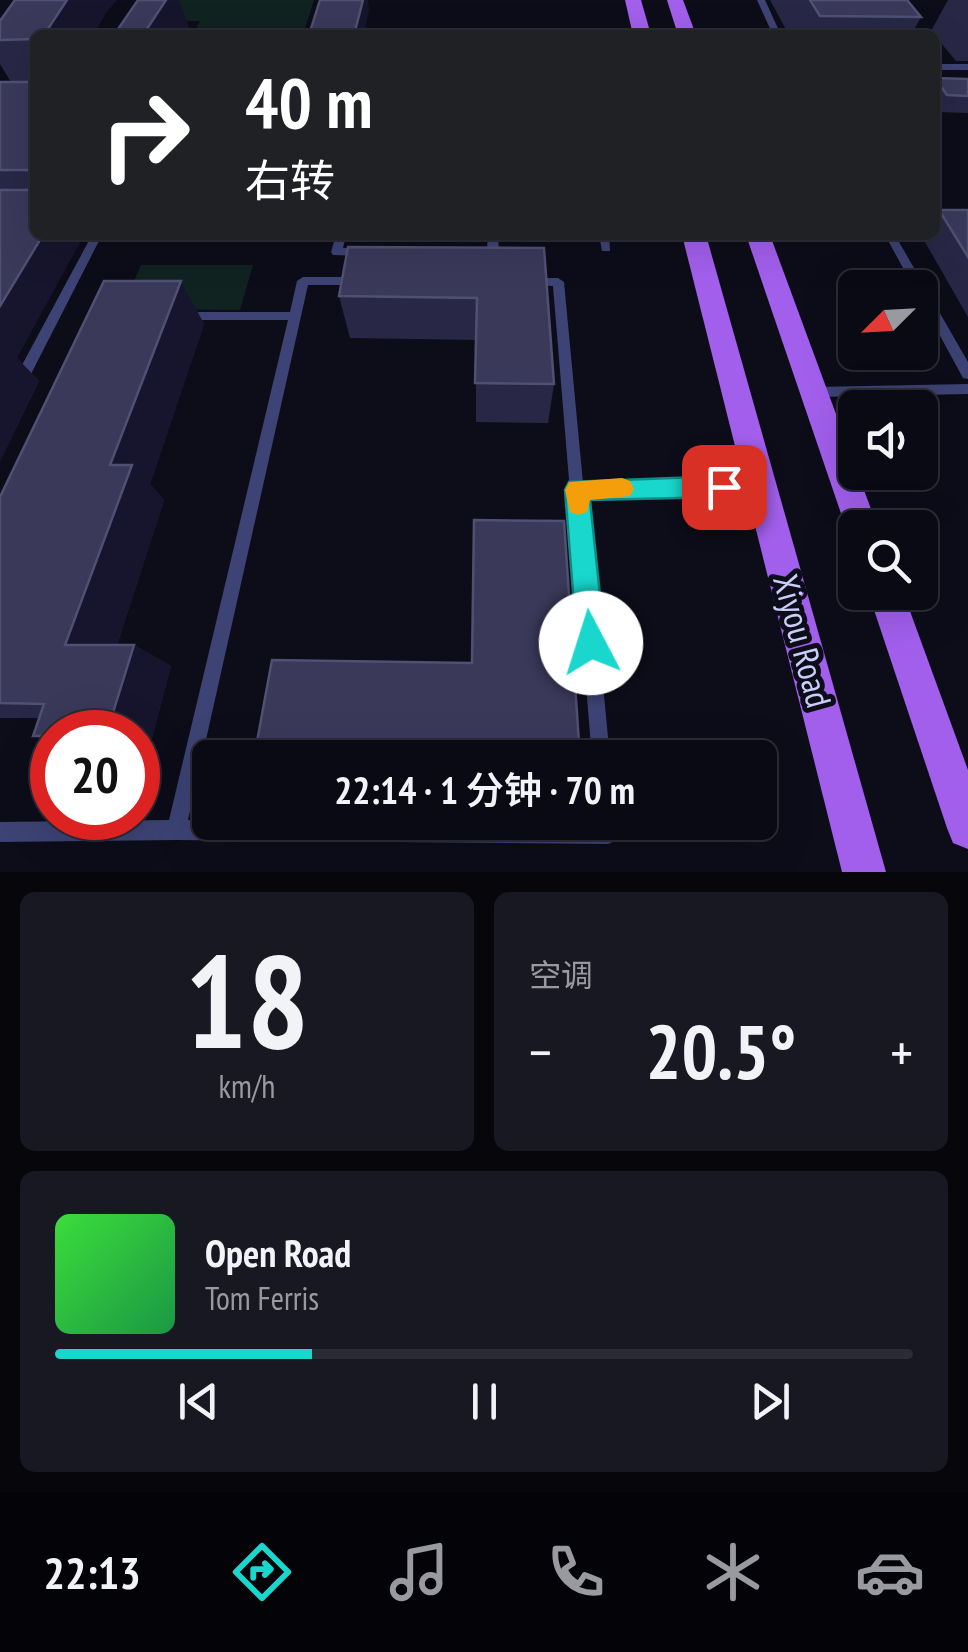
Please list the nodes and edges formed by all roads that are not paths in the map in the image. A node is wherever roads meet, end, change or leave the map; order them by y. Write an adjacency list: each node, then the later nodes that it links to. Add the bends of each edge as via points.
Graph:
1 (633, 0): 4 (main road)
2 (675, 0): 5 (main road)
3 (760, 0): 6 (lane)
4 (641, 30)
5 (686, 30)
6 (775, 30)
7 (968, 66): 8 (lane)
8 (940, 67)
9 (94, 240): 23 (lane, via 26,370)
10 (340, 240): 15 (lane, via 338,252)
11 (492, 240): 16 (lane, via 492,253)
12 (695, 240): 27 (main road, Xiyou Road)
13 (760, 240): 26 (main road)
14 (893, 240): 17 (lane)
15 (376, 252)
16 (473, 253)
17 (910, 270)
18 (381, 281): 21 (lane, via 302,281)
19 (519, 282): 28 (lane, via 558,282)
20 (159, 316): 21 (lane)
21 (294, 316): 33 (lane)
22 (938, 320): 24 (lane)
23 (0, 370)
24 (968, 374)
25 (968, 389): 26 (lane)
26 (814, 392): 29 (main road)
27 (760, 486): 28 (lane); 36 (main road, Xiyou Road)
28 (577, 490): 31 (lane)
29 (856, 510)
30 (891, 610): 32 (main road)
31 (599, 740)
32 (968, 828)
33 (176, 830): 34 (lane); 35 (lane)
34 (192, 830)
35 (0, 832)
36 (864, 872)

